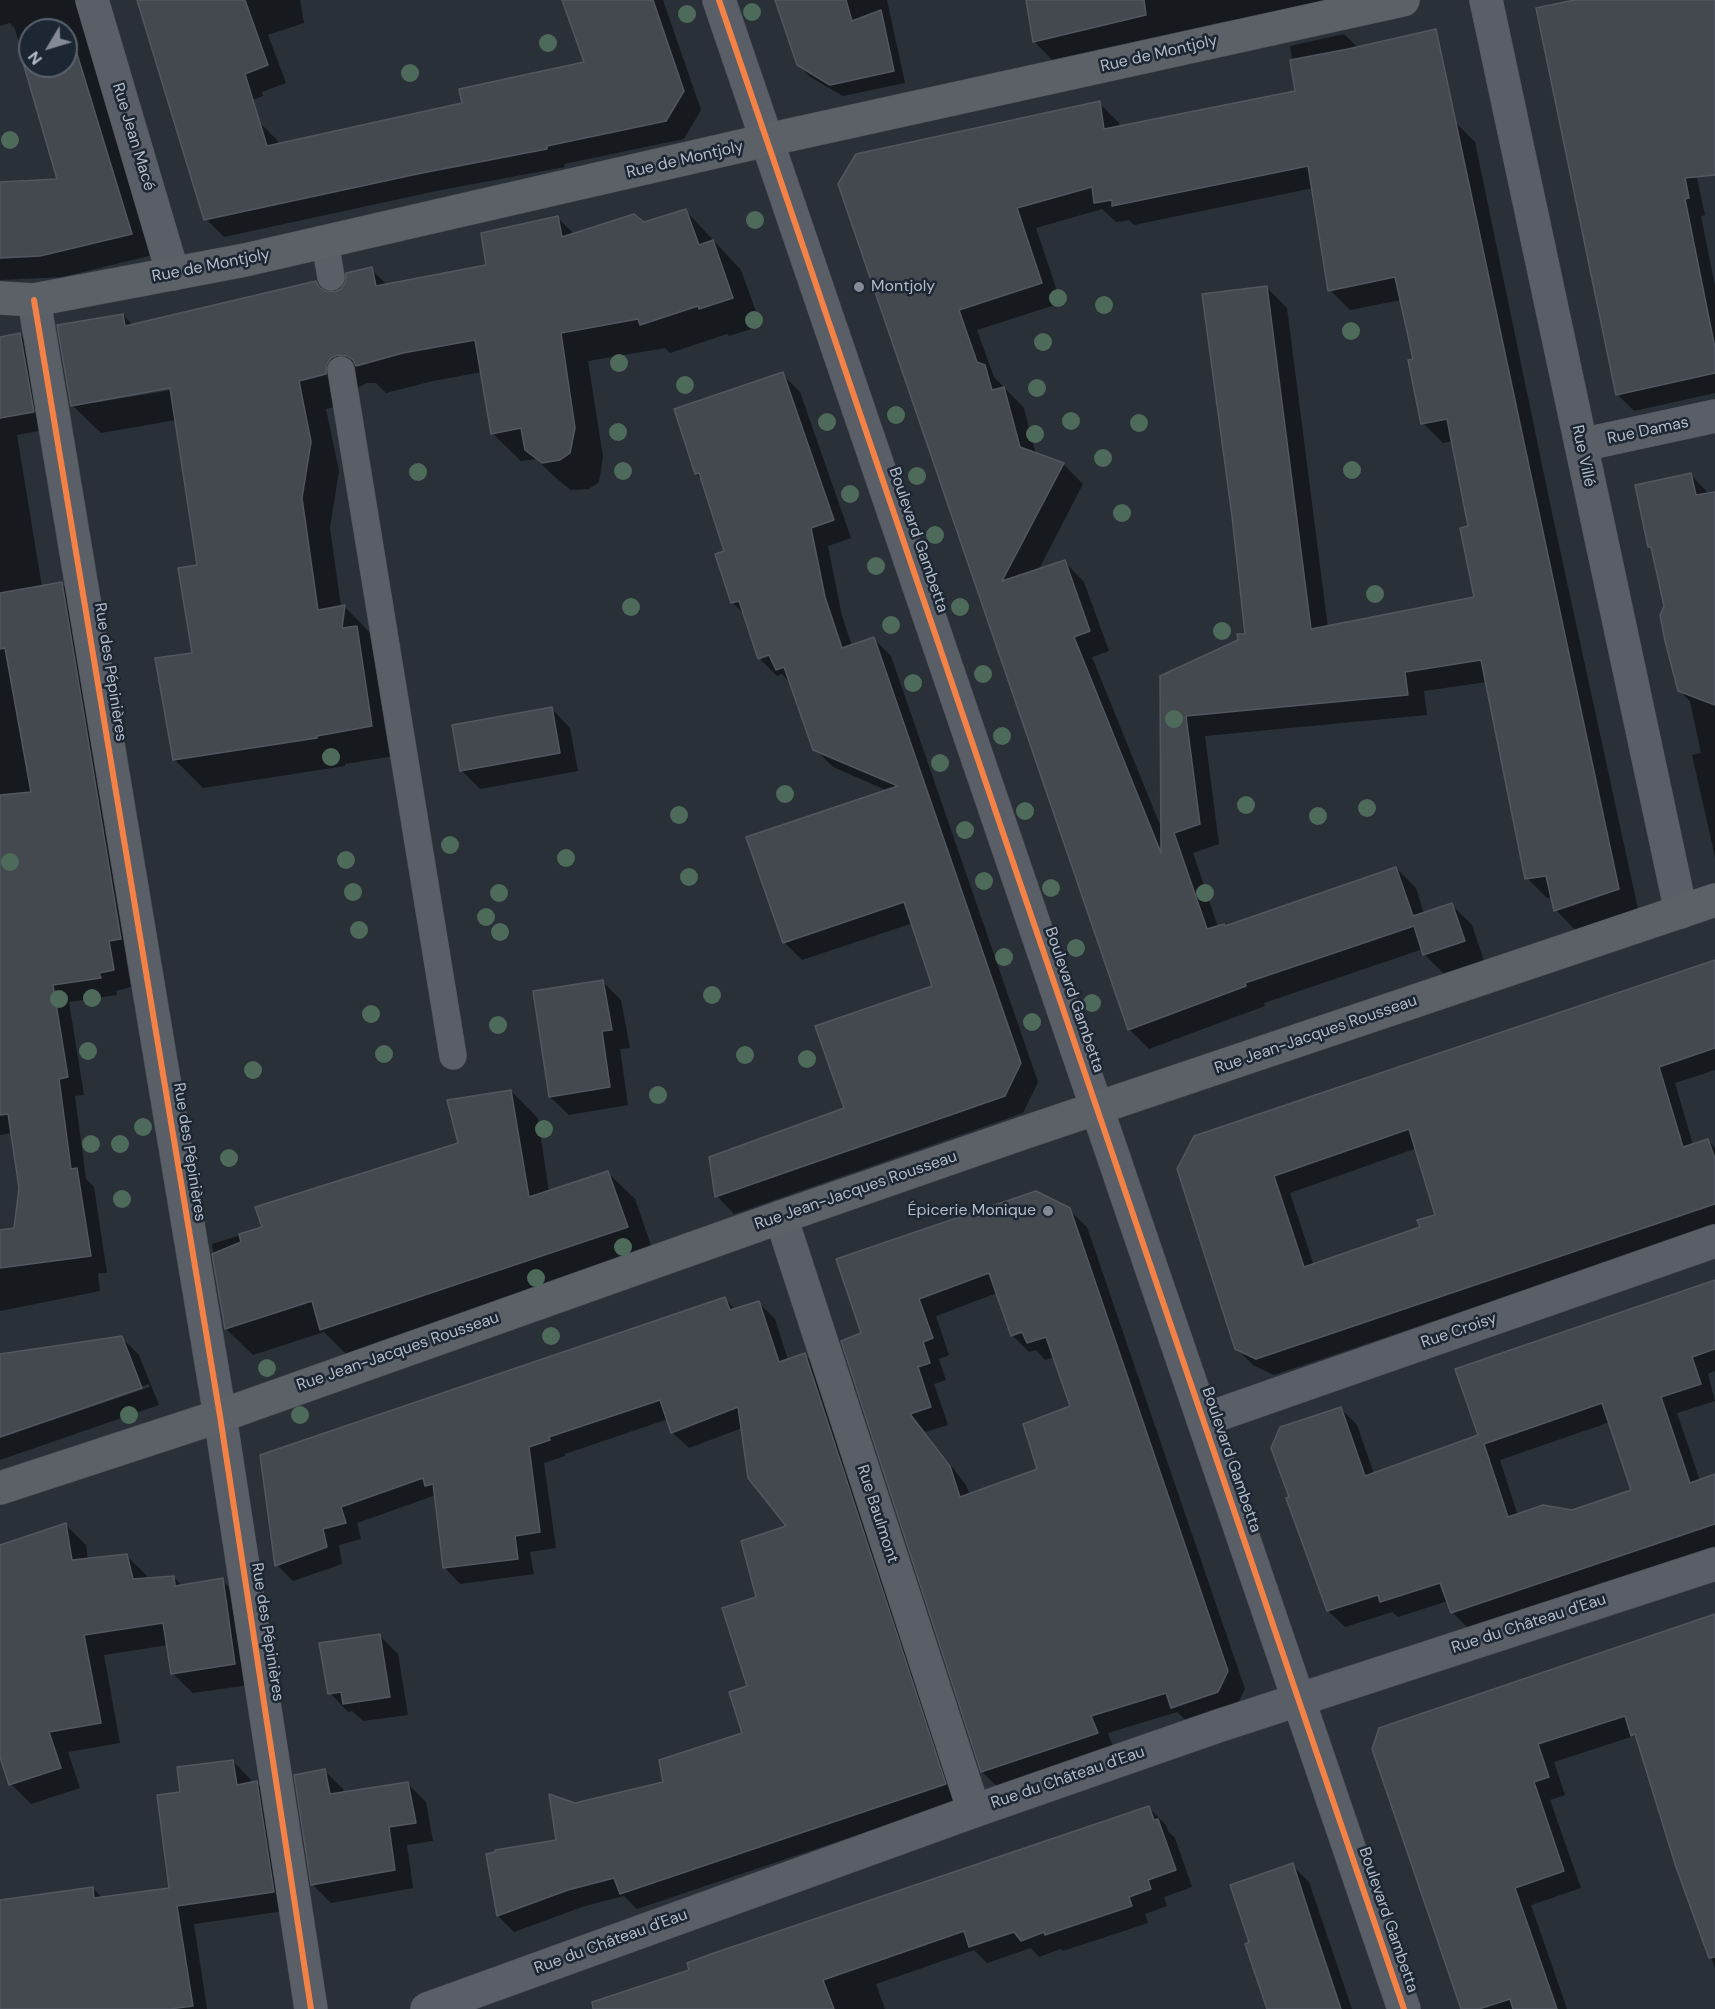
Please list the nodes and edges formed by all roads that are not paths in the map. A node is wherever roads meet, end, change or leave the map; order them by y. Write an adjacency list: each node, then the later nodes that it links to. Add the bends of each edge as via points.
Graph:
1 (92, 0): 7 (street, Rue Jean Macé)
2 (719, 0): 5 (street, Boulevard Gambetta)
3 (1403, 0): 5 (main road, Rue de Montjoly)
4 (1486, 0): 13 (street, Rue Villé)
5 (767, 140): 6 (main road, Rue de Montjoly); 17 (street, Boulevard Gambetta)
6 (324, 242): 7 (main road, Rue de Montjoly); 8 (lane)
7 (173, 274): 10 (main road, Rue de Montjoly)
8 (331, 277)
9 (0, 298): 10 (main road, Rue de Montjoly)
10 (34, 300): 20 (street, Rue des Pépinières)
11 (341, 370): 16 (lane)
12 (1715, 416): 13 (street, Rue Damas)
13 (1581, 445): 15 (street, Rue Villé)
14 (1715, 900): 15 (main road, Rue Jean-Jacques Rousseau)
15 (1681, 912): 17 (main road, Rue Jean-Jacques Rousseau)
16 (453, 1056)
17 (1097, 1109): 18 (main road, Rue Jean-Jacques Rousseau); 21 (street, Boulevard Gambetta)
18 (781, 1216): 20 (main road, Rue Jean-Jacques Rousseau); 25 (street, Rue Baulmont)
19 (1715, 1242): 21 (street, Rue Croisy)
20 (220, 1416): 22 (main road, Rue Jean-Jacques Rousseau); 26 (street, Rue des Pépinières)
21 (1203, 1420): 24 (street, Boulevard Gambetta)
22 (0, 1488)
23 (1715, 1564): 24 (street, Rue du Château d'Eau)
24 (1298, 1698): 25 (street, Rue du Château d'Eau); 28 (street, Boulevard Gambetta)
25 (974, 1811): 27 (street, Rue du Château d'Eau)
26 (311, 2009)
27 (427, 2009)
28 (1404, 2009)

